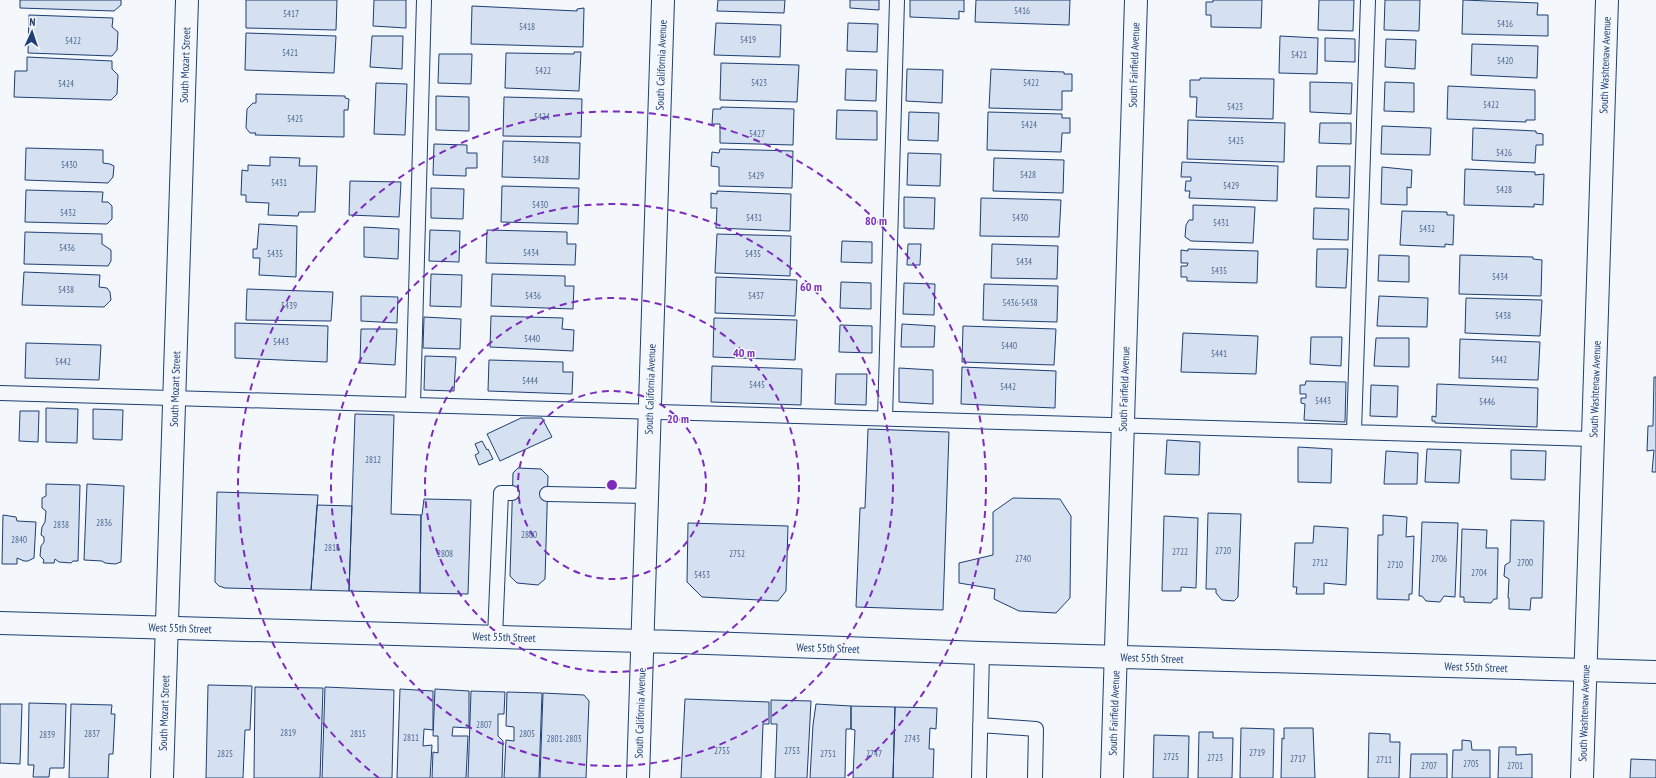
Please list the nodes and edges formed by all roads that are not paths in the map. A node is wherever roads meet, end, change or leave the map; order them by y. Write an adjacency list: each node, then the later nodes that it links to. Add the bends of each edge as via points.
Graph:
1 (187, 0): 9 (street, South Mozart Street)
2 (424, 0): 10 (lane)
3 (663, 0): 11 (street, South California Avenue)
4 (897, 0): 12 (lane)
5 (1136, 0): 13 (street, South Fairfield Avenue)
6 (1368, 0): 14 (lane)
7 (1607, 0): 15 (street, South Washtenaw Avenue)
8 (0, 393): 9 (lane)
9 (174, 398): 10 (lane); 20 (street, South Mozart Street)
10 (413, 405): 11 (lane)
11 (650, 411): 12 (lane); 18 (street, South California Avenue)
12 (885, 418): 13 (lane)
13 (1123, 425): 14 (lane); 24 (street, South Fairfield Avenue)
14 (1354, 432): 15 (lane)
15 (1593, 439): 25 (street, South Washtenaw Avenue)
16 (512, 493): 21 (lane, via 502,493)
17 (547, 494): 18 (lane)
18 (647, 496): 22 (street, South California Avenue)
19 (0, 623): 20 (street, West 55th Street)
20 (167, 628): 21 (street, West 55th Street); 28 (street, South Mozart Street)
21 (495, 637): 22 (street, West 55th Street)
22 (642, 642): 23 (street, West 55th Street); 29 (street, South California Avenue)
23 (982, 653): 24 (street, West 55th Street); 27 (lane)
24 (1116, 657): 25 (street, West 55th Street); 32 (street, South Fairfield Avenue)
25 (1586, 670): 26 (street, West 55th Street); 33 (street, South Washtenaw Avenue)
26 (1656, 672)
27 (980, 725): 30 (lane); 31 (lane, via 1036,729)
28 (162, 778)
29 (638, 778)
30 (978, 778)
31 (1035, 778)
32 (1112, 778)
33 (1582, 778)

